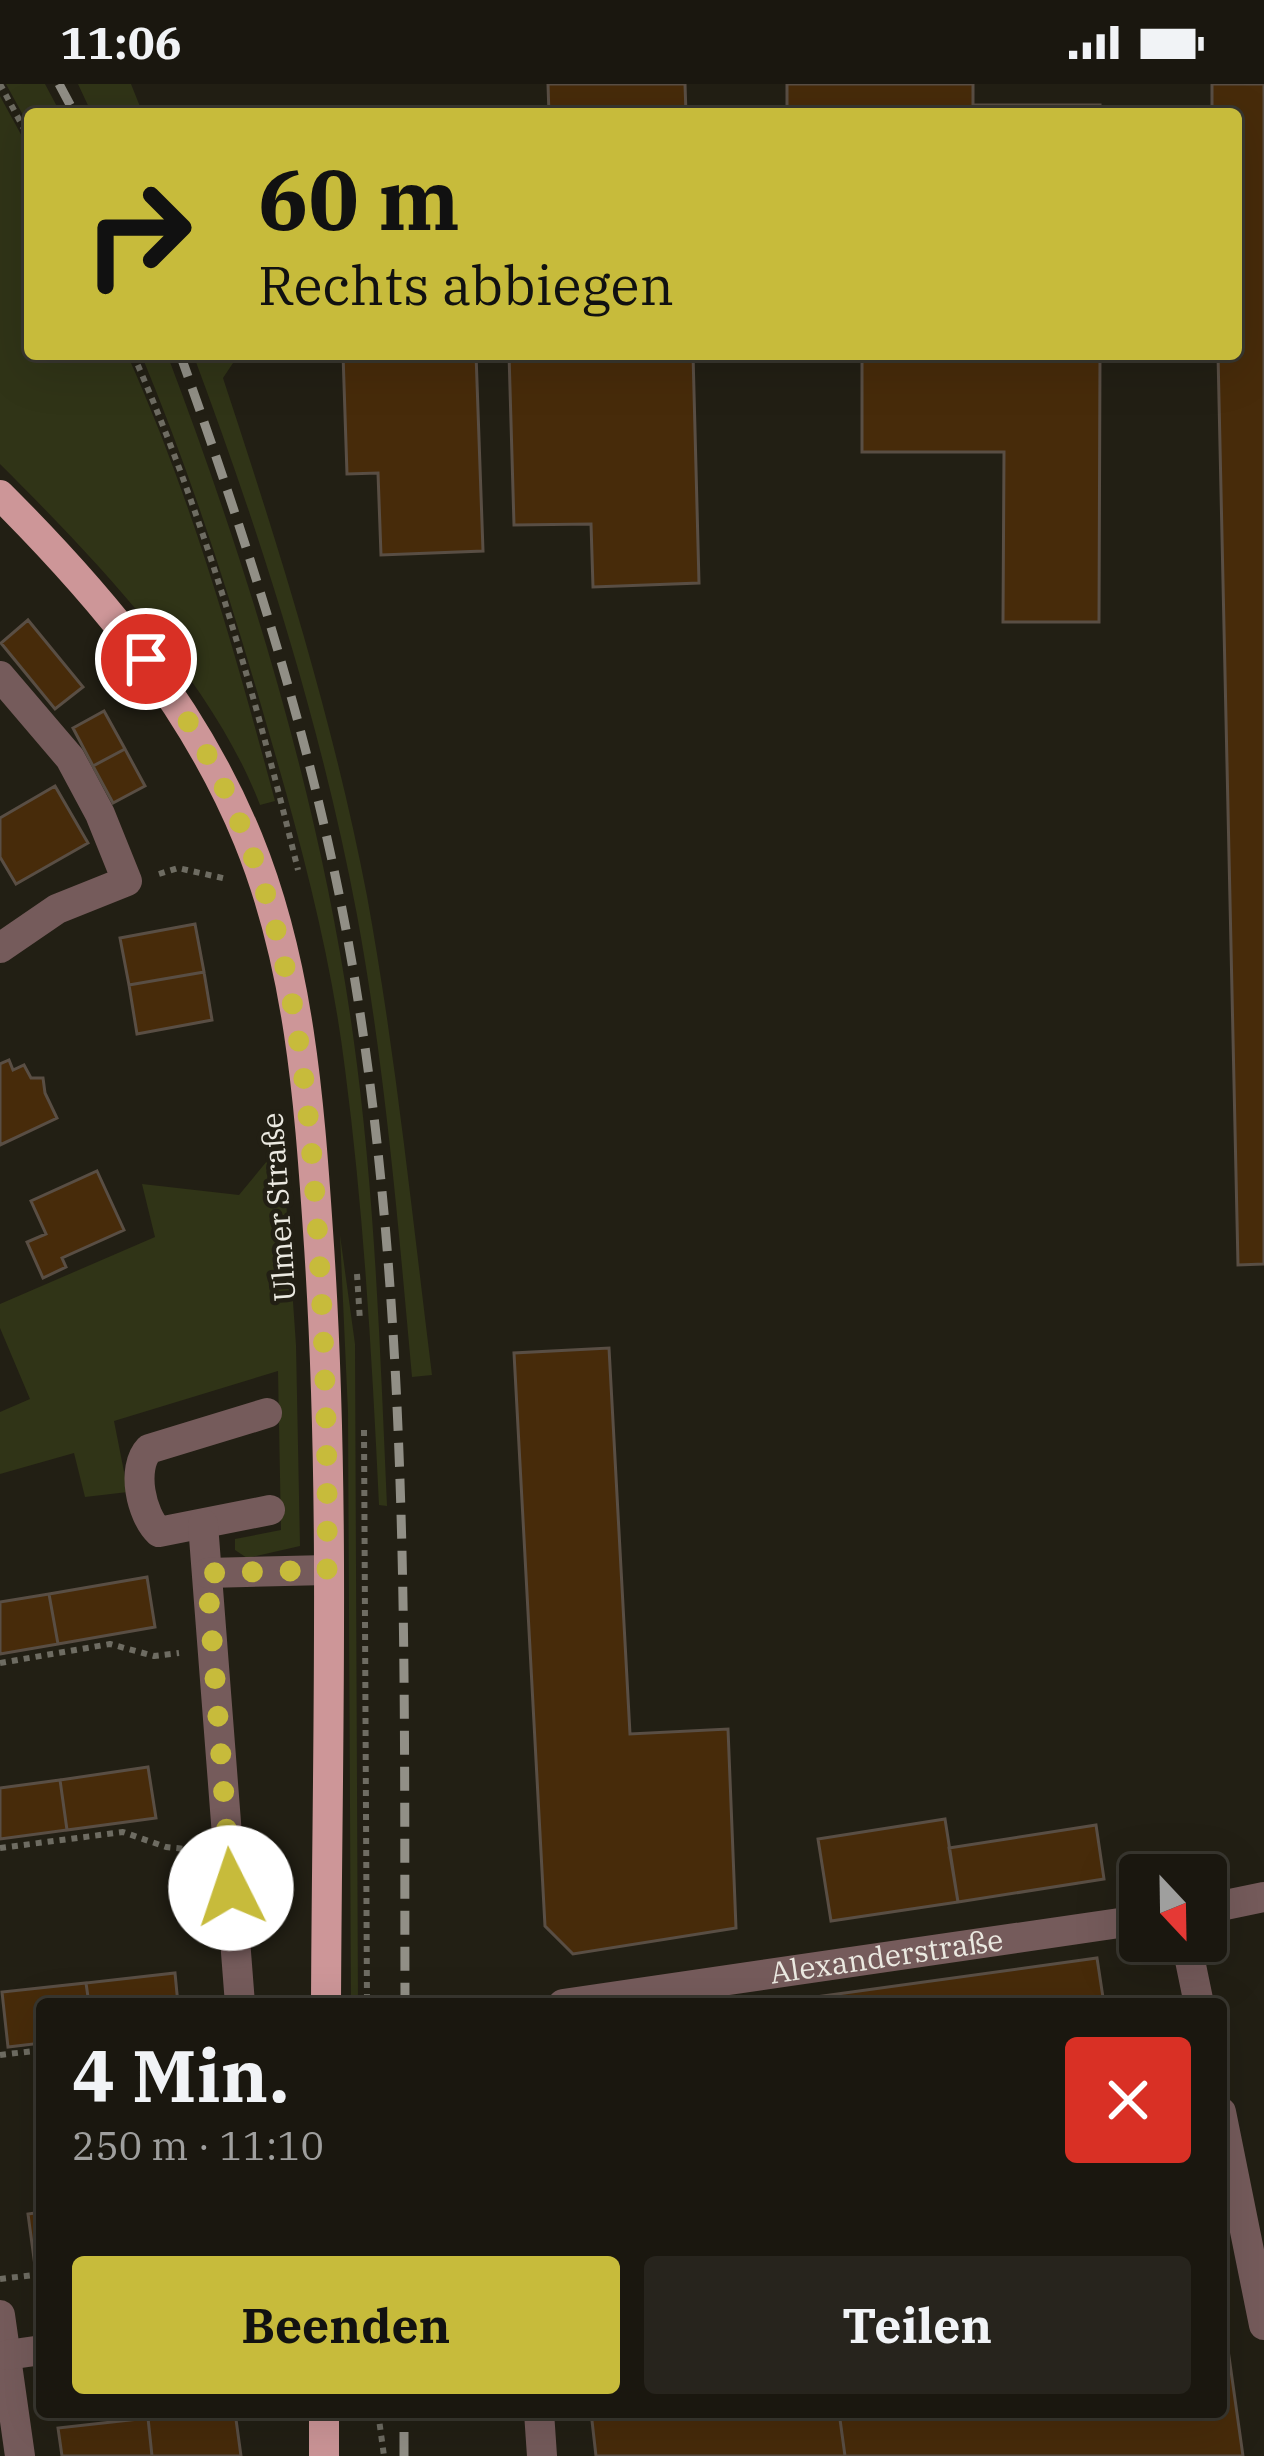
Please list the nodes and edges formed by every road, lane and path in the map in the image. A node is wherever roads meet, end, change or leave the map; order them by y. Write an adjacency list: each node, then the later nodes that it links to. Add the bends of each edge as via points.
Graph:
1 (0, 84): 2 (path)
2 (24, 129)
3 (136, 360): 6 (path, via 200,521)
4 (0, 495): 13 (main road, Ulmer Straße, via 105,608 182,711 230,799 272,905 311,1130 326,1353)
5 (0, 676): 9 (street, via 70,758 127,881 57,909)
6 (283, 807)
7 (178, 868): 8 (path)
8 (222, 879)
9 (0, 948)
10 (267, 1413): 12 (street, via 143,1455 138,1471 153,1528)
11 (270, 1510): 12 (street)
12 (203, 1524): 14 (street)
13 (327, 1570): 14 (street); 24 (main road, Ulmer Straße)
14 (207, 1573): 15 (street)
15 (213, 1649): 16 (path, via 154,1656 110,1644); 18 (street)
16 (0, 1663)
17 (0, 1848): 18 (path, via 124,1832 183,1850)
18 (228, 1850): 23 (street)
19 (1264, 1897): 20 (street)
20 (1227, 1905)
21 (1119, 1923): 25 (street, Alexanderstraße)
22 (1190, 1962): 26 (street)
23 (240, 1998)
24 (326, 1998)
25 (604, 1998)
26 (1198, 1998)
27 (36, 2051): 28 (path)
28 (0, 2055)
29 (1227, 2142): 33 (street)
30 (36, 2275): 31 (path)
31 (0, 2279)
32 (0, 2315): 35 (street)
33 (1264, 2326)
34 (36, 2351): 35 (street)
35 (7, 2355): 39 (street)
36 (324, 2418): 40 (main road)
37 (379, 2418): 41 (path)
38 (539, 2418): 42 (street)
39 (20, 2456)
40 (324, 2456)
41 (384, 2456)
42 (542, 2456)

